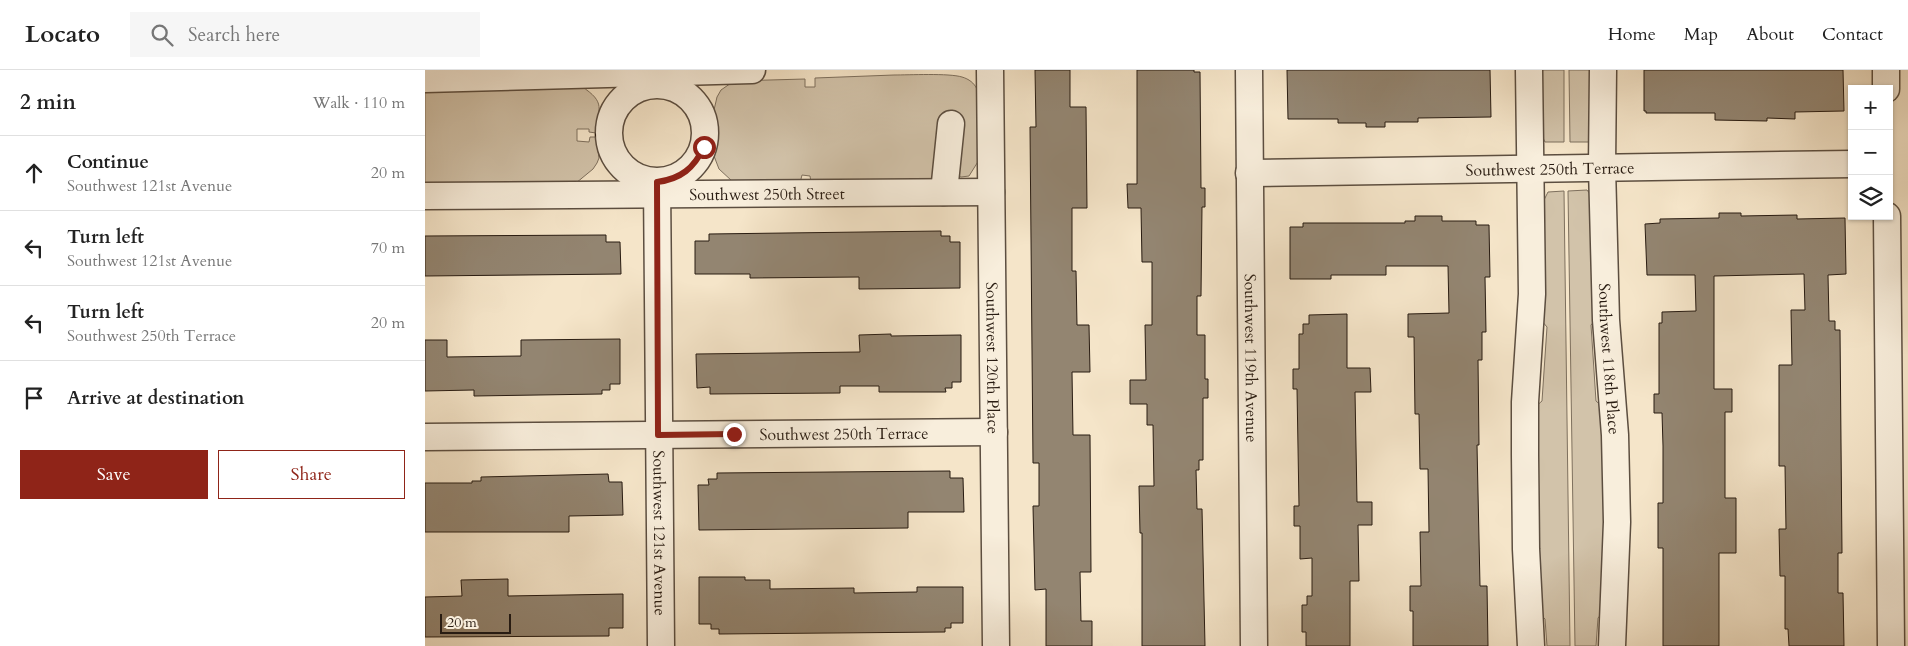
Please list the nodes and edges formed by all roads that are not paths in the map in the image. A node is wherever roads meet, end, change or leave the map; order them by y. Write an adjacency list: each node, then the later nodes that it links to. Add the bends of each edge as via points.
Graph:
1 (752, 70): 7 (street)
2 (990, 70): 17 (street, Southwest 120th Place)
3 (1249, 70): 14 (street, Southwest 119th Avenue)
4 (1529, 70): 13 (street)
5 (1603, 70): 12 (street, Southwest 118th Place)
6 (1886, 70): 9 (street)
7 (654, 76): 8 (street); 15 (street, via 621,100 602,135 618,163); 15 (street, via 692,99 703,117 706,132 704,147 694,165)
8 (425, 79)
9 (1886, 85)
10 (951, 124): 16 (street)
11 (1848, 164): 12 (street, Southwest 250th Terrace)
12 (1602, 167): 13 (street, Southwest 250th Terrace); 27 (street, Southwest 118th Place, via 1606,320 1616,455)
13 (1531, 169): 14 (street, Southwest 250th Terrace); 26 (street, via 1532,294 1525,402 1526,549)
14 (1249, 173): 25 (street, Southwest 119th Avenue)
15 (657, 188): 16 (street, Southwest 250th Street); 18 (street, Southwest 250th Street); 21 (street, Southwest 121st Avenue)
16 (944, 192): 17 (street, Southwest 250th Street)
17 (991, 192): 20 (street, Southwest 120th Place)
18 (425, 196)
19 (1887, 220): 28 (street)
20 (993, 432): 21 (street, Southwest 250th Terrace); 24 (street, Southwest 120th Place)
21 (658, 435): 22 (street, Southwest 250th Terrace); 23 (street, Southwest 121st Avenue)
22 (425, 437)
23 (661, 646)
24 (996, 646)
25 (1254, 646)
26 (1531, 646)
27 (1612, 646)
28 (1891, 646)

